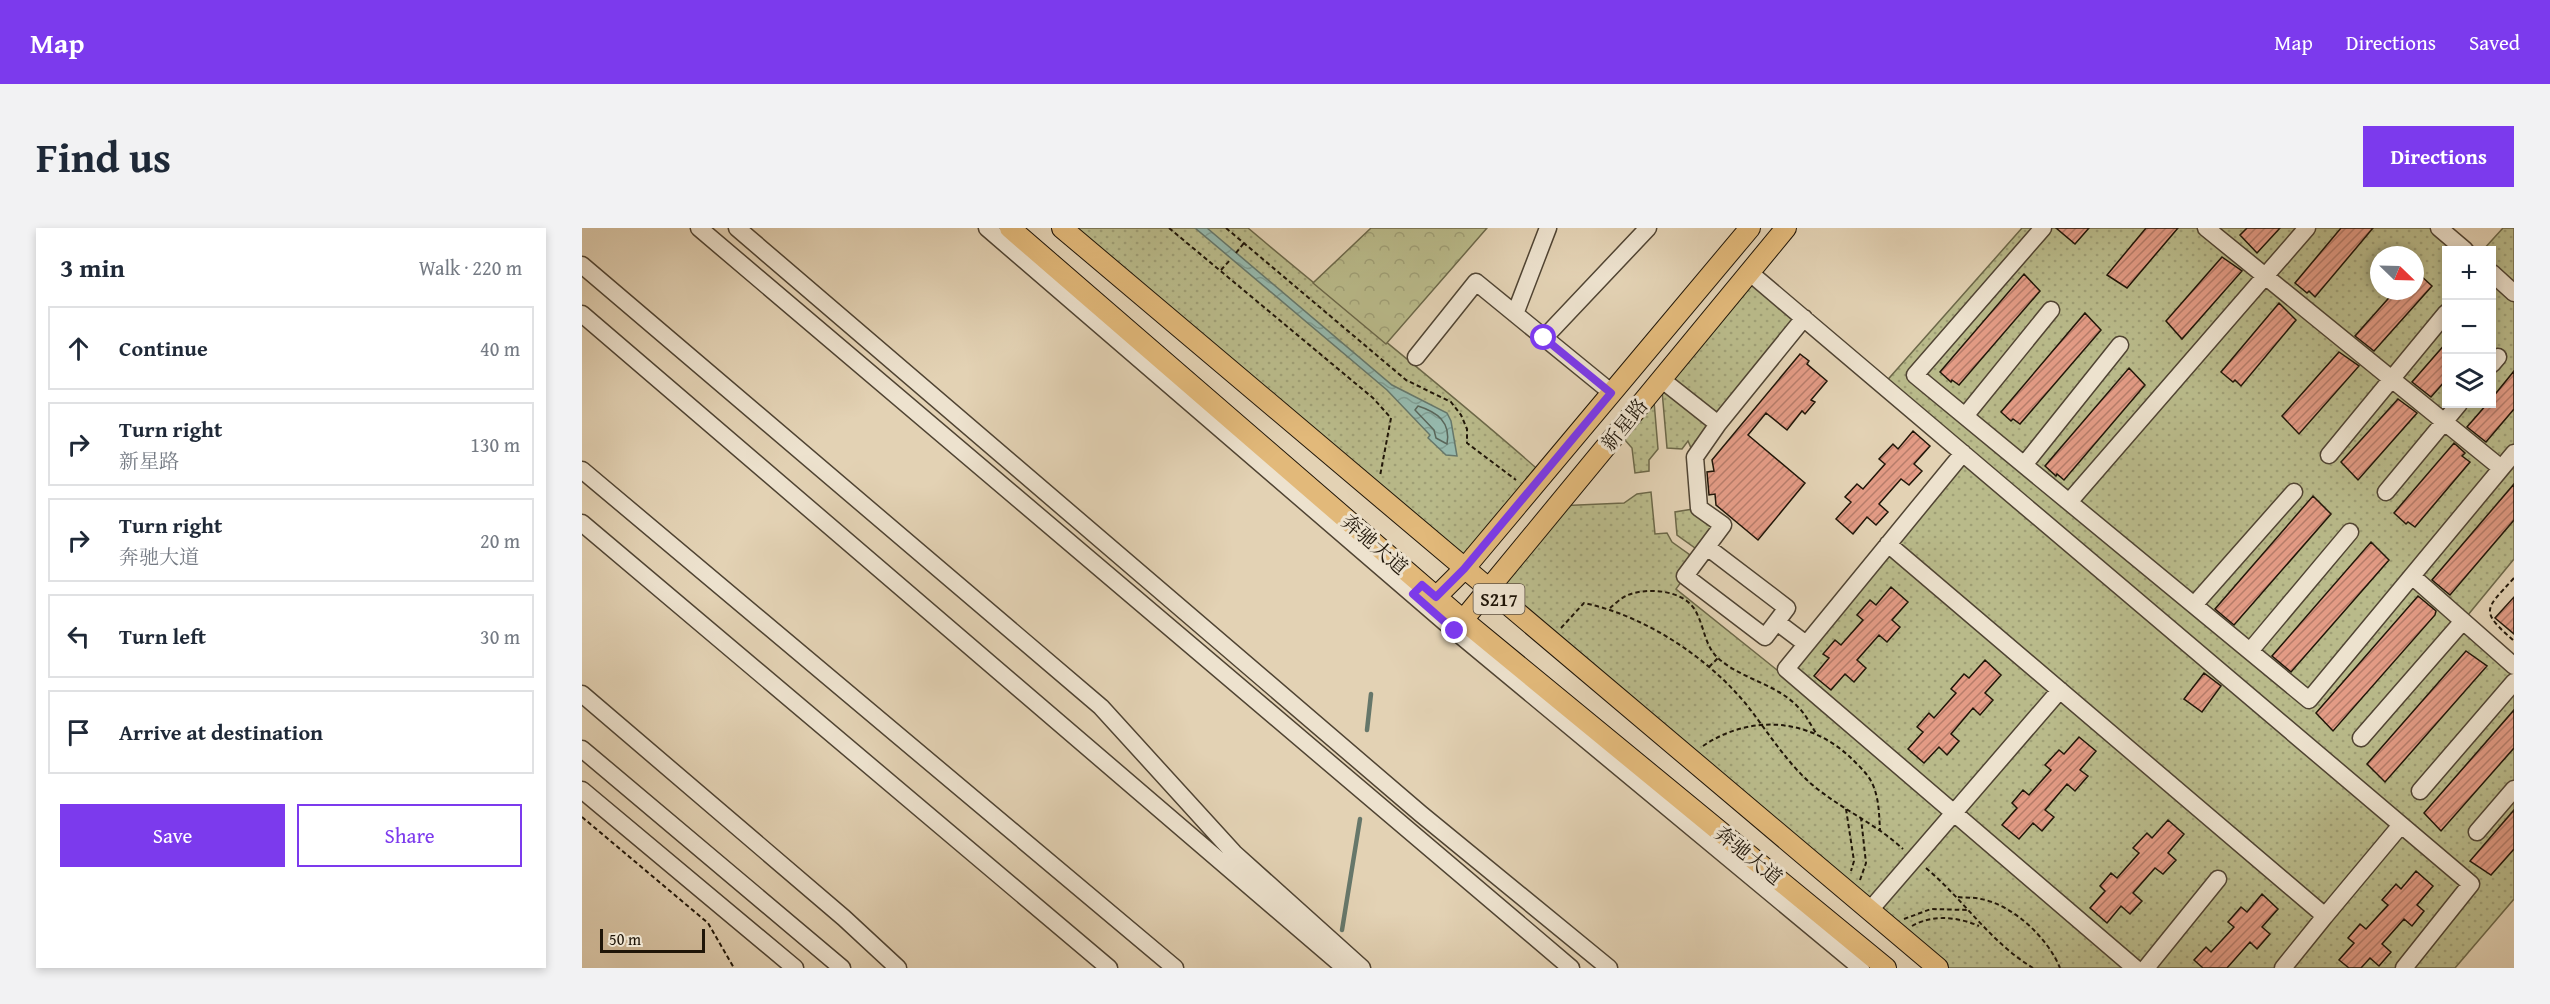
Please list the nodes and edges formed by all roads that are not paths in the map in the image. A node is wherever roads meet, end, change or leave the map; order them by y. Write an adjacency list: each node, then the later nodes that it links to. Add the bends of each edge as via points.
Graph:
1 (699, 228): 80 (street)
2 (737, 228): 81 (street, via 1421,814)
3 (987, 228): 51 (street)
4 (1010, 228): 51 (main road, 奔驰大道 / S217)
5 (1062, 228): 48 (main road, 奔驰大道 / S217)
6 (1548, 228): 22 (street)
7 (1648, 228): 25 (street)
8 (1750, 228): 30 (main road, 新星路)
9 (1785, 228): 16 (main road, 新星路)
10 (2043, 228): 32 (street, via 1915,375)
11 (2206, 228): 17 (street)
12 (2307, 228): 17 (street)
13 (2442, 229): 14 (street)
14 (2461, 246)
15 (582, 265): 79 (street, via 1101,707 1234,853)
16 (1749, 272): 23 (street); 28 (main road, 新星路)
17 (2266, 277): 29 (street); 43 (street)
18 (2496, 277): 19 (street)
19 (2514, 293)
20 (2051, 310): 32 (street)
21 (582, 314): 78 (street)
22 (1515, 314): 25 (street); 27 (street, via 1476,282)
23 (1804, 318): 34 (street); 35 (street)
24 (2442, 318): 29 (street)
25 (1544, 338): 30 (street)
26 (2120, 345): 38 (street)
27 (1416, 357)
28 (1661, 379): 34 (street); 50 (main road, 新星路)
29 (2392, 380): 33 (street); 37 (street)
30 (1611, 393): 48 (main road, 新星路)
31 (2456, 408): 33 (street)
32 (1965, 416): 38 (street)
33 (2444, 422): 39 (street); 42 (street)
34 (1718, 424): 47 (street, via 1695,457 1699,508 1723,525)
35 (1963, 453): 46 (street); 68 (street)
36 (2514, 453): 39 (street)
37 (2329, 455)
38 (2024, 465): 43 (street)
39 (2501, 468): 49 (street)
40 (582, 470): 77 (street)
41 (2294, 492): 52 (street)
42 (2386, 492)
43 (2069, 502): 52 (street)
44 (582, 523): 76 (street)
45 (2350, 532): 57 (street)
46 (1888, 544): 56 (street); 60 (street)
47 (1707, 547): 55 (street, via 1787,608); 55 (street, via 1685,576 1765,637)
48 (1464, 569): 50 (main road, 奔驰大道 / S217); 51 (main road, 新星路)
49 (2412, 576): 54 (street); 57 (street, via 2309,700)
50 (1488, 590): 53 (main road, 新星路); 71 (main road, 奔驰大道 / S217)
51 (1424, 592): 53 (main road, 奔驰大道 / S217); 82 (street)
52 (2194, 605): 57 (street)
53 (1463, 620): 83 (main road, 奔驰大道 / S217)
54 (2463, 621): 58 (street); 62 (street)
55 (1777, 622): 56 (street)
56 (1806, 644): 67 (street, via 1786,669)
57 (2250, 651)
58 (2514, 666)
59 (2514, 682): 66 (street)
60 (2060, 690): 67 (street); 72 (street)
61 (582, 694): 75 (street)
62 (2361, 738)
63 (582, 749): 74 (street)
64 (2514, 789): 69 (street)
65 (582, 790): 73 (street)
66 (2420, 791)
67 (1952, 812): 71 (street); 85 (street)
68 (2401, 825): 72 (street); 88 (street, via 2471,884)
69 (2477, 832)
70 (2218, 879): 86 (street)
71 (1870, 910): 84 (main road, 奔驰大道 / S217)
72 (2325, 916): 87 (street)
73 (795, 968)
74 (842, 968)
75 (898, 968)
76 (1109, 968)
77 (1175, 968)
78 (1345, 968)
79 (1362, 968)
80 (1571, 968)
81 (1609, 968)
82 (1861, 968)
83 (1886, 968)
84 (1938, 968)
85 (2135, 968)
86 (2146, 968)
87 (2283, 968)
88 (2404, 968)

